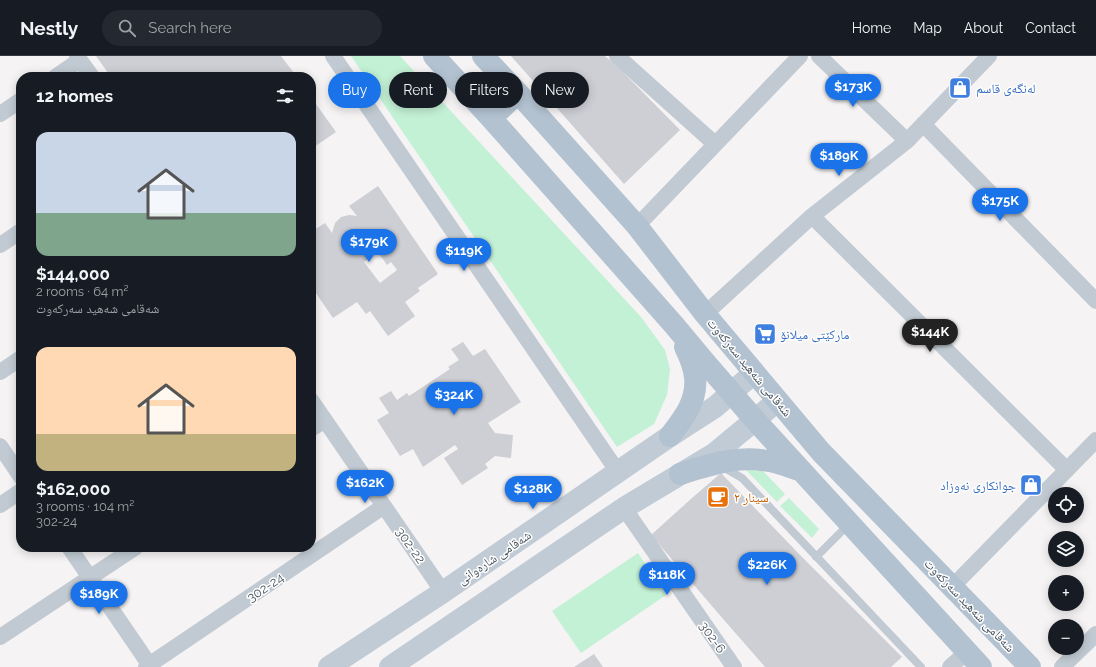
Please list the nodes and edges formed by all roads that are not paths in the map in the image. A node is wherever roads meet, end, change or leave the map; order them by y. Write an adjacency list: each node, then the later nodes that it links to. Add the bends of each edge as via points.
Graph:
1 (333, 56): 43 (street)
2 (434, 56): 16 (main road)
3 (483, 56): 11 (main road, شەقامی شەهید سەرکەوت)
4 (617, 56): 19 (street)
5 (800, 56): 19 (street)
6 (819, 56): 18 (street)
7 (989, 56): 17 (street)
8 (79, 58): 9 (street); 10 (street)
9 (61, 72)
10 (89, 72)
11 (498, 72)
12 (523, 99): 21 (main road, شەقامی شەهید سەرکەوت)
13 (16, 103): 15 (street)
14 (502, 108): 16 (main road)
15 (0, 114)
16 (491, 118): 26 (main road)
17 (923, 124): 18 (street); 24 (street)
18 (907, 141): 20 (street)
19 (715, 144): 21 (street)
20 (812, 216): 25 (street); 41 (street)
21 (637, 226): 25 (main road, شەقامی شەهید سەرکەوت)
22 (16, 234): 23 (street)
23 (0, 245)
24 (1096, 301)
25 (705, 314): 29 (main road, شەقامی شەهید سەرکەوت)
26 (674, 325): 30 (main road); 36 (main road, via 691,359 695,372 695,386 688,411)
27 (16, 361): 28 (street)
28 (0, 372)
29 (754, 373): 30 (main road, شەقامی شارەوانی); 31 (main road, شەقامی شەهید سەرکەوت)
30 (732, 393): 34 (main road); 36 (main road, شەقامی شارەوانی)
31 (777, 401): 34 (main road); 54 (main road, شەقامی شەهید سەرکەوت, via 821,452)
32 (316, 407): 33 (street, 302-22)
33 (325, 420): 35 (street); 47 (street, 302-22)
34 (755, 420): 42 (main road); 44 (main road, via 714,454)
35 (316, 426)
36 (670, 436): 43 (main road, شەقامی شارەوانی)
37 (1096, 440): 41 (street)
38 (0, 446): 40 (street)
39 (715, 463): 42 (main road, via 737,459 761,460); 44 (main road); 52 (lane, via 742,478)
40 (16, 470)
41 (1067, 470): 54 (street)
42 (802, 471): 49 (main road)
43 (618, 472): 55 (main road, شەقامی شارەوانی)
44 (680, 474): 48 (main road)
45 (16, 494): 46 (street)
46 (0, 505)
47 (384, 506): 55 (street, 302-22); 59 (street, 302-24)
48 (624, 508): 61 (main road); 62 (street, 302-6)
49 (850, 524): 52 (lane); 58 (main road)
50 (72, 552): 53 (street)
51 (129, 552): 53 (street)
52 (816, 557): 63 (lane)
53 (90, 578): 57 (street); 59 (street)
54 (952, 587): 65 (main road, شەقامی شەهید سەرکەوت)
55 (444, 592): 60 (main road, شەقامی شارەوانی)
56 (1096, 634): 66 (street)
57 (0, 637)
58 (974, 659): 64 (street)
59 (149, 666)
60 (329, 667)
61 (390, 667)
62 (734, 667)
63 (921, 667)
64 (950, 667)
65 (1030, 667)
66 (1062, 667)

